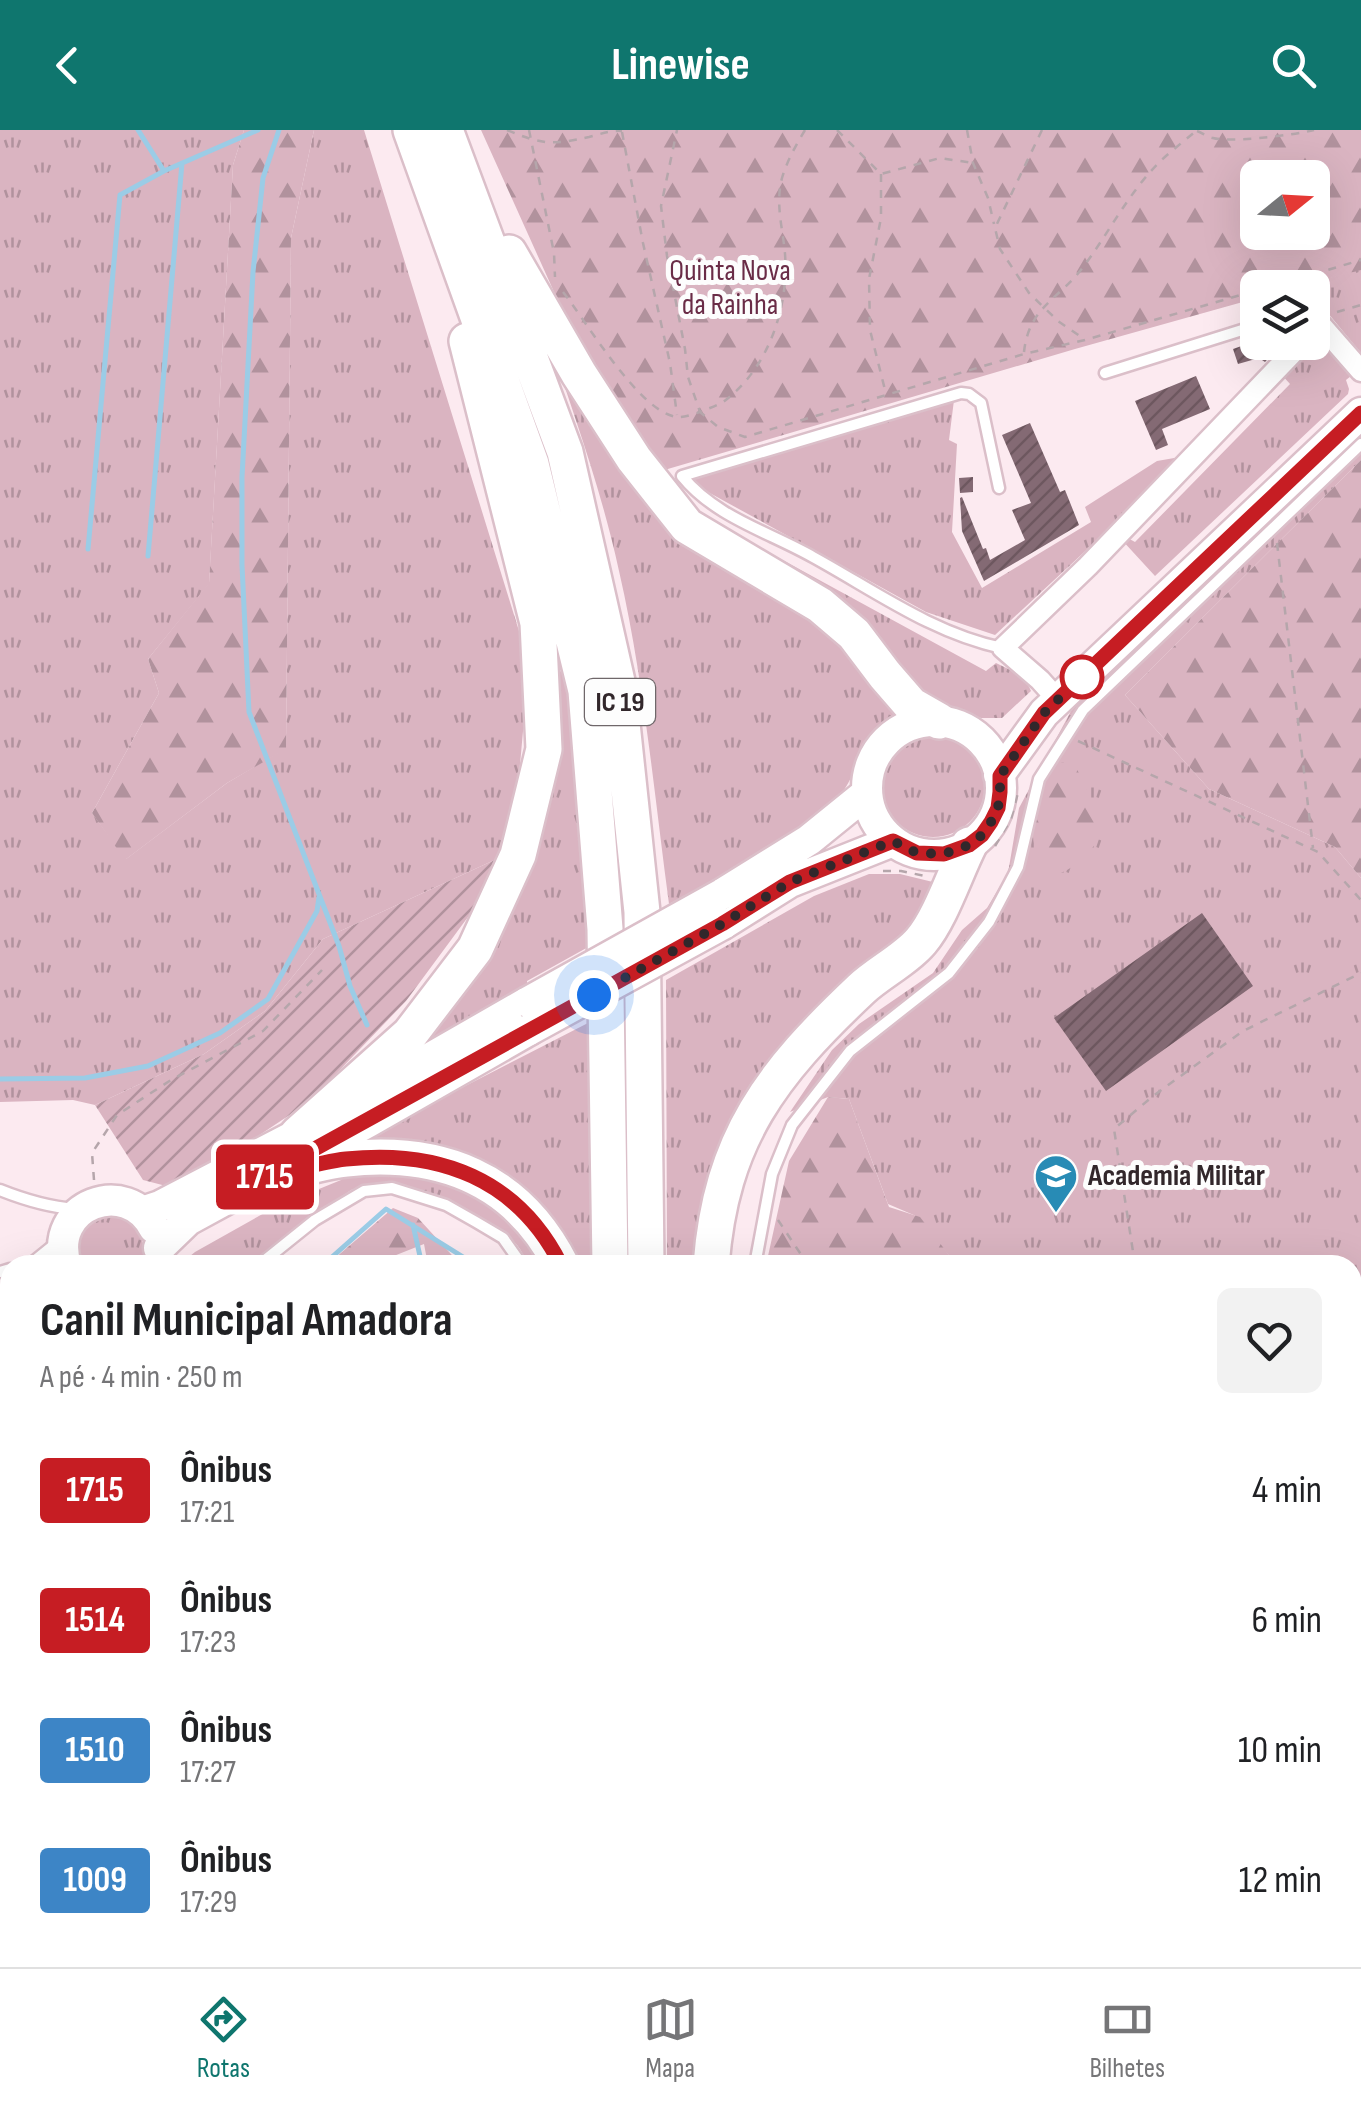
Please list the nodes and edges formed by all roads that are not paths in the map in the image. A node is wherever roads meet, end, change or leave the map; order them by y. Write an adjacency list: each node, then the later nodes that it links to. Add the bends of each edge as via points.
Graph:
1 (410, 130): 3 (highway, IC 19)
2 (445, 130): 3 (highway, IC 19)
3 (443, 169): 14 (highway, via 634,459 687,526 820,605 854,634 911,705); 22 (highway, via 487,427 538,623 544,749 518,855 474,948 410,1034); 33 (highway, IC 19, via 530,464 586,691 605,928); 34 (highway, IC 19, via 565,452 618,686 642,912)
4 (1240, 331): 8 (lane)
5 (1330, 339): 7 (street)
6 (1286, 360): 12 (street)
7 (1361, 371)
8 (1105, 373)
9 (1361, 413): 13 (main road)
10 (1361, 444): 36 (lane, via 1083,710 1039,779 1018,867 989,922 949,972 850,1051 792,1126 772,1174)
11 (999, 488): 12 (lane, via 981,403 961,393 682,476 726,514 922,620)
12 (1002, 648): 13 (street, via 1040,680)
13 (1051, 707): 15 (main road, via 1006,730); 16 (main road)
14 (939, 721): 15 (main road); 17 (main road, via 920,722 886,740 868,774)
15 (976, 736): 16 (main road)
16 (1000, 776): 19 (main road, via 998,808)
17 (867, 793): 18 (main road, via 880,828); 20 (main road)
18 (893, 841): 19 (main road, via 930,854); 20 (main road)
19 (969, 845): 35 (highway, via 920,942 865,986 775,1080 726,1177)
20 (722, 909): 21 (main road, bridge)
21 (529, 1016): 22 (main road); 23 (main road, via 368,1122)
22 (298, 1134): 26 (main road)
23 (262, 1178): 29 (main road, via 188,1220); 32 (highway, via 343,1159 427,1160 519,1204)
24 (0, 1190): 25 (lane, via 56,1208)
25 (88, 1206): 26 (main road, via 120,1200); 27 (main road, via 70,1222)
26 (142, 1212): 28 (main road, via 157,1234)
27 (65, 1251)
28 (157, 1255)
29 (158, 1255)
30 (271, 1255): 31 (lane, via 364,1190 392,1188 446,1205 502,1238)
31 (515, 1255)
32 (555, 1255)
33 (610, 1255)
34 (646, 1255)
35 (712, 1255)
36 (757, 1255)

